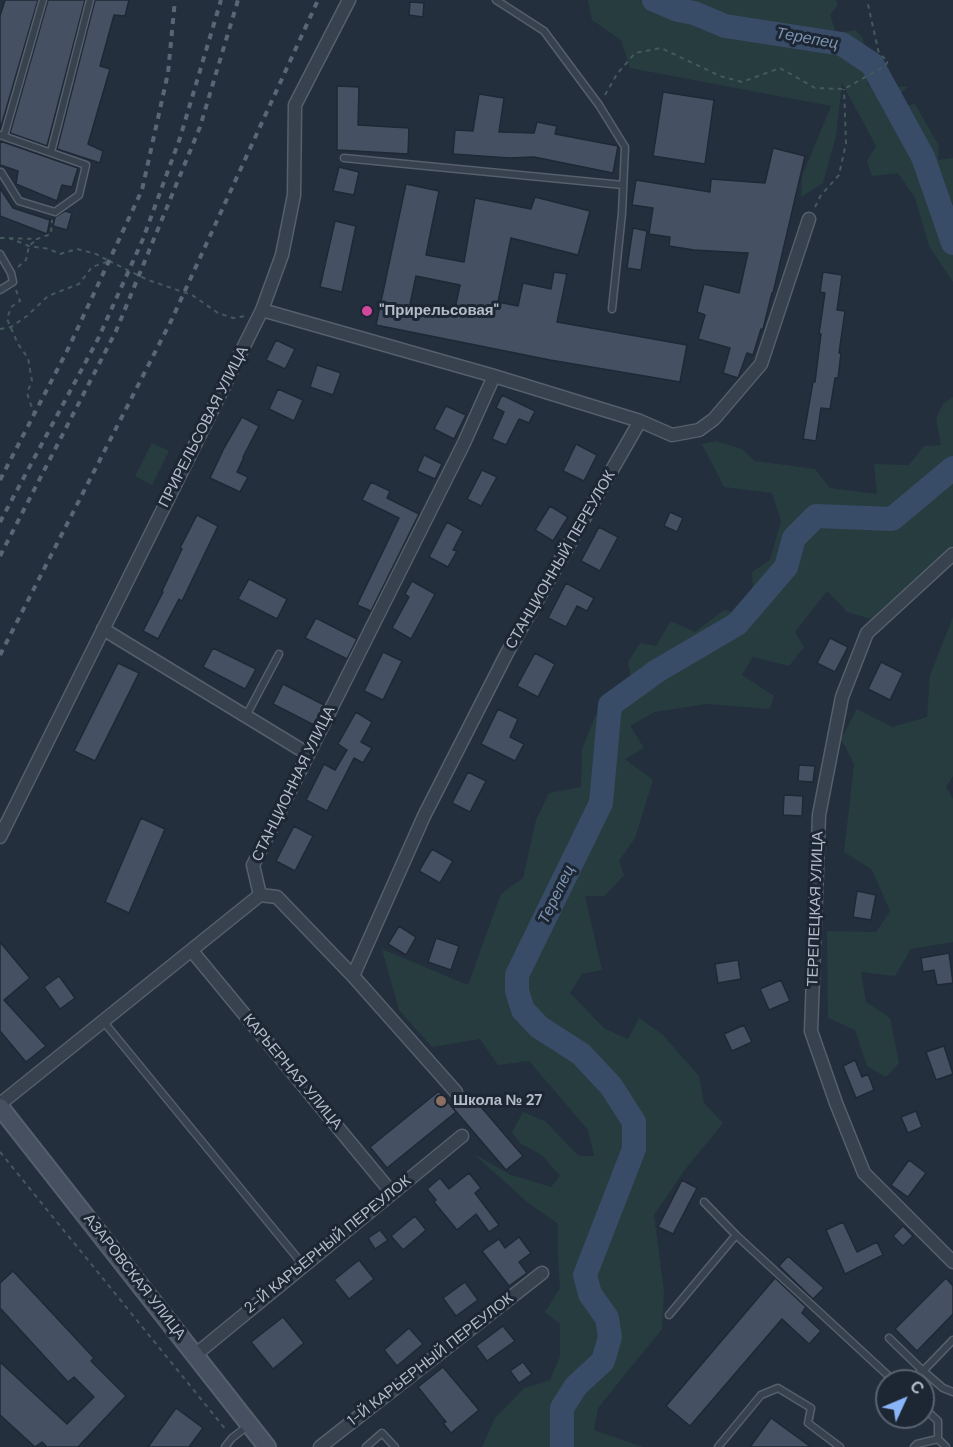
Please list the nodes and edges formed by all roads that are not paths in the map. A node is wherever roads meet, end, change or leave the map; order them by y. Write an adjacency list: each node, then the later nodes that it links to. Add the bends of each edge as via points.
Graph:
1 (43, 0): 5 (lane)
2 (90, 0): 6 (lane)
3 (349, 0): 14 (street, ПРИРЕЛЬСОВАЯ УЛИЦА, via 295,105 294,195 282,255)
4 (496, 0): 9 (lane, via 544,31 599,105 625,147)
5 (2, 135): 6 (lane)
6 (51, 152): 8 (lane, via 86,165 79,195 55,212 20,201)
7 (344, 158): 9 (lane)
8 (1, 172)
9 (623, 185): 13 (lane)
10 (809, 219): 16 (street, via 761,364 714,419 699,430 672,435)
11 (0, 254): 12 (lane, via 13,282)
12 (0, 290)
13 (612, 309)
14 (262, 310): 15 (street); 18 (street, ПРИРЕЛЬСОВАЯ УЛИЦА)
15 (494, 376): 16 (street); 21 (street, СТАНЦИОННАЯ УЛИЦА)
16 (640, 421): 25 (street, СТАНЦИОННЫЙ ПЕРЕУЛОК, via 507,653 424,816)
17 (953, 554): 33 (street, ТЕРЕПЕЦКАЯ УЛИЦА, via 867,633 842,697 819,815 811,1031 864,1173)
18 (103, 629): 20 (street); 22 (street, ПРИРЕЛЬСОВАЯ УЛИЦА)
19 (279, 654): 20 (lane)
20 (246, 716): 21 (street)
21 (308, 754): 23 (street, СТАНЦИОННАЯ УЛИЦА, via 253,865)
22 (0, 837)
23 (260, 895): 24 (street); 25 (street, via 277,897)
24 (192, 951): 26 (street); 30 (street, КАРЬЕРНАЯ УЛИЦА)
25 (353, 975): 27 (street)
26 (103, 1021): 28 (street); 34 (lane)
27 (456, 1092)
28 (0, 1105): 39 (street, АЗАРОВСКАЯ УЛИЦА)
29 (462, 1136): 30 (street, 2-Й КАРЬЕРНЫЙ ПЕРЕУЛОК)
30 (392, 1193): 34 (street, 2-Й КАРЬЕРНЫЙ ПЕРЕУЛОК)
31 (704, 1202): 32 (lane)
32 (736, 1235): 36 (lane); 40 (lane)
33 (953, 1262)
34 (304, 1266): 39 (street, 2-Й КАРЬЕРНЫЙ ПЕРЕУЛОК)
35 (542, 1273): 48 (street, 1-Й КАРЬЕРНЫЙ ПЕРЕУЛОК)
36 (669, 1315)
37 (889, 1338): 41 (lane)
38 (953, 1340): 42 (lane)
39 (195, 1355): 46 (street, АЗАРОВСКАЯ УЛИЦА)
40 (881, 1369)
41 (921, 1369)
42 (925, 1369)
43 (935, 1381): 44 (lane)
44 (953, 1392)
45 (935, 1418): 47 (lane)
46 (250, 1425): 49 (lane); 50 (street, АЗАРОВСКАЯ УЛИЦА)
47 (938, 1439): 55 (lane); 56 (lane)
48 (324, 1446)
49 (225, 1447)
50 (267, 1447)
51 (366, 1447): 52 (lane, via 382,1433)
52 (395, 1447)
53 (718, 1447): 54 (lane, via 761,1395 778,1388 811,1408 808,1423)
54 (840, 1447)
55 (914, 1447)
56 (946, 1447)

